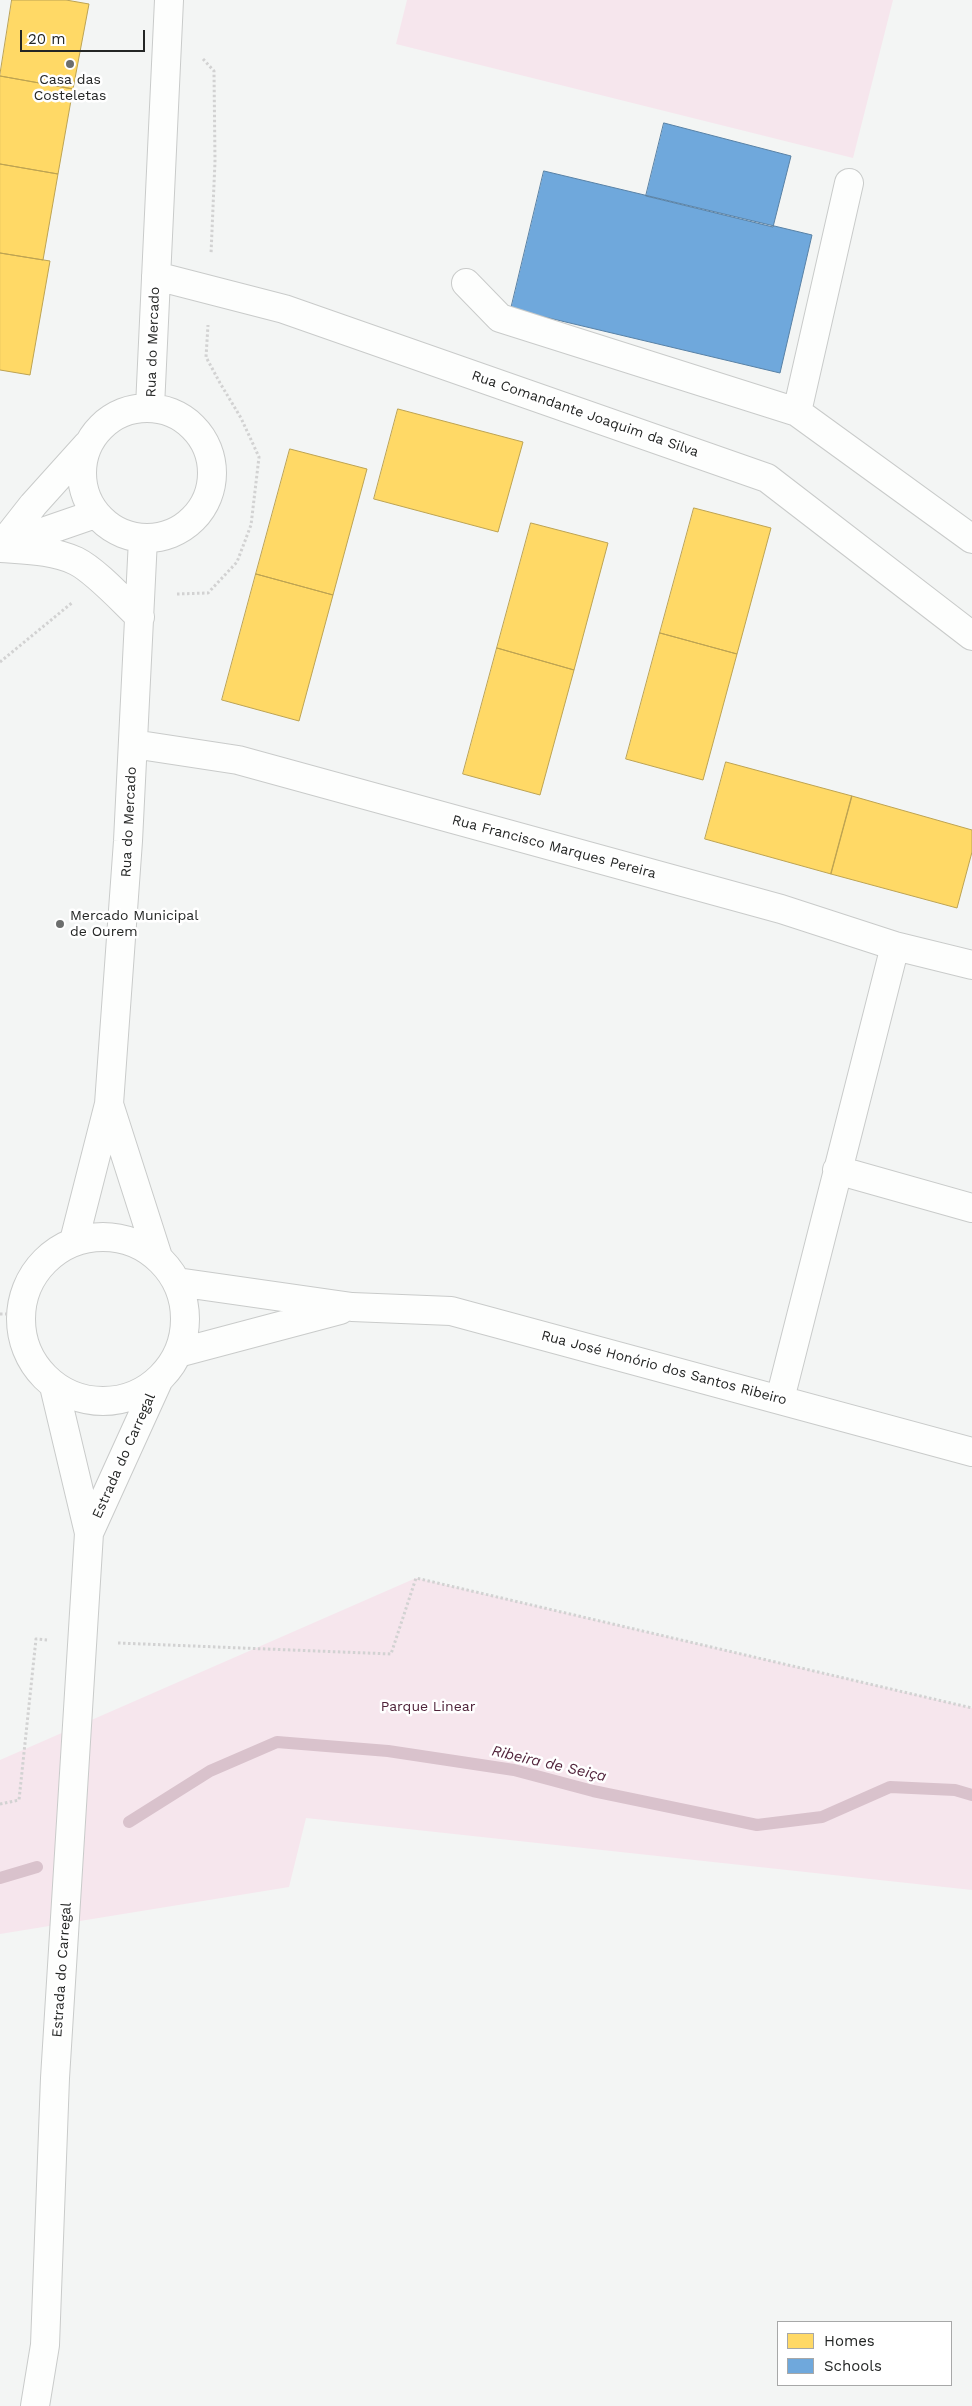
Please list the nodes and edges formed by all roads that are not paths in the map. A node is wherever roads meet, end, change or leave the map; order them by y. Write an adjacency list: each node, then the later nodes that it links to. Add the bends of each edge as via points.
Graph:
1 (169, 0): 3 (street, Rua do Mercado)
2 (849, 183): 6 (street)
3 (156, 276): 5 (street, Rua do Mercado); 13 (street, Rua Comandante Joaquim da Silva, via 284,309 767,478)
4 (466, 283): 6 (street, via 500,318)
5 (150, 407): 7 (street, via 120,413 95,432); 9 (street, via 167,410 195,429 211,459 212,476 210,493 191,521 177,532)
6 (796, 412): 10 (street)
7 (87, 445): 8 (street, via 81,480); 11 (street)
8 (95, 514): 9 (street, via 109,527); 11 (street)
9 (144, 539): 12 (street, Rua do Mercado)
10 (972, 539)
11 (0, 547): 12 (street, via 39,551 77,561)
12 (140, 617): 14 (street, Rua do Mercado)
13 (972, 636)
14 (133, 744): 15 (street, Rua Francisco Marques Pereira, via 248,763 781,909); 17 (street, Rua do Mercado)
15 (894, 946): 16 (street, Rua Francisco Marques Pereira); 18 (street)
16 (972, 965)
17 (109, 1104): 20 (street, Rua do Mercado); 21 (street, Rua do Mercado)
18 (837, 1170): 19 (street); 28 (street)
19 (972, 1208)
20 (74, 1241): 21 (street, Rua do Mercado, via 106,1236 123,1239); 24 (street, Rua do Mercado, via 46,1258)
21 (158, 1257): 22 (street, Rua do Mercado)
22 (177, 1282): 23 (street, Rua José Honório dos Santos Ribeiro); 25 (street, Rua do Mercado, via 186,1317)
23 (352, 1307): 25 (street, Rua José Honório dos Santos Ribeiro); 28 (street, Rua José Honório dos Santos Ribeiro, via 451,1311)
24 (10, 1314): 27 (street, Rua do Mercado, via 36,1368)
25 (178, 1353): 26 (street, Rua do Mercado)
26 (159, 1379): 27 (street, Rua do Mercado, via 138,1393 110,1401 70,1394); 30 (street, Estrada do Carregal)
27 (54, 1386): 30 (street, Estrada do Carregal)
28 (780, 1399): 29 (street, Rua José Honório dos Santos Ribeiro)
29 (972, 1452)
30 (90, 1534): 31 (street, Estrada do Carregal, via 55,2078 45,2345)
31 (35, 2406)

